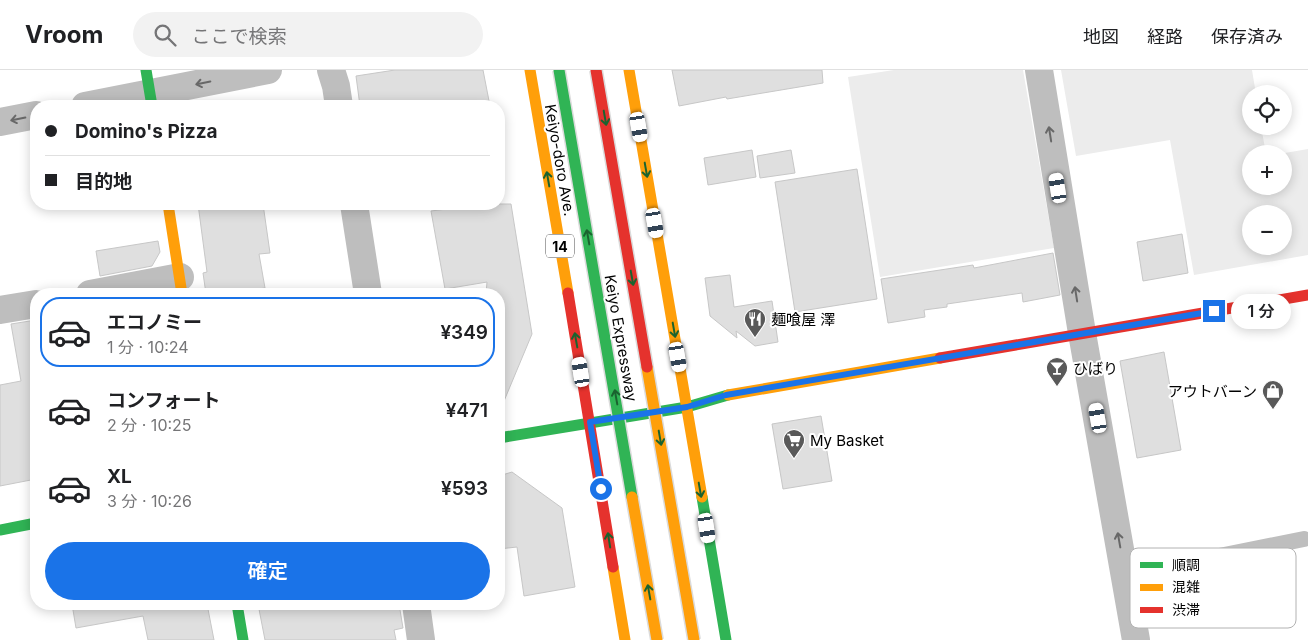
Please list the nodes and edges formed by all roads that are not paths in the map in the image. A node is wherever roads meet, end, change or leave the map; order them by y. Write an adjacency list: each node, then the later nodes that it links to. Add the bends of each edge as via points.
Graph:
1 (268, 70): 8 (street, one-way to 8)
2 (330, 70): 10 (street)
3 (530, 70): 23 (main road, Keiyo-doro Ave. / 14, one-way to 3)
4 (560, 70): 37 (main road, Keiyo Expressway, one-way to 4, bridge)
5 (596, 70): 38 (main road, Keiyo Expressway, one-way to 38, bridge)
6 (629, 70): 22 (main road, one-way to 22)
7 (1039, 70): 21 (street, one-way to 7)
8 (149, 90): 9 (street)
9 (110, 100)
10 (338, 100)
11 (30, 117): 12 (street, one-way to 12)
12 (0, 122)
13 (169, 210): 15 (main road)
14 (355, 210): 17 (street)
15 (181, 285): 16 (street)
16 (151, 288)
17 (367, 288)
18 (1308, 295): 21 (main road)
19 (30, 305): 20 (street)
20 (0, 310)
21 (1082, 333): 22 (main road, via 726,395); 30 (street, one-way to 21)
22 (687, 407): 23 (main road); 39 (main road, one-way to 39)
23 (590, 422): 24 (main road); 36 (main road, Keiyo-doro Ave. / 14, one-way to 23)
24 (505, 437)
25 (30, 524): 26 (main road)
26 (0, 530)
27 (1304, 539): 28 (lane)
28 (1259, 548)
29 (1130, 574): 30 (lane)
30 (1125, 575): 31 (street)
31 (1130, 605)
32 (238, 610): 34 (main road)
33 (417, 610): 35 (street)
34 (243, 640)
35 (421, 640)
36 (625, 640)
37 (657, 640)
38 (694, 640)
39 (726, 640)

